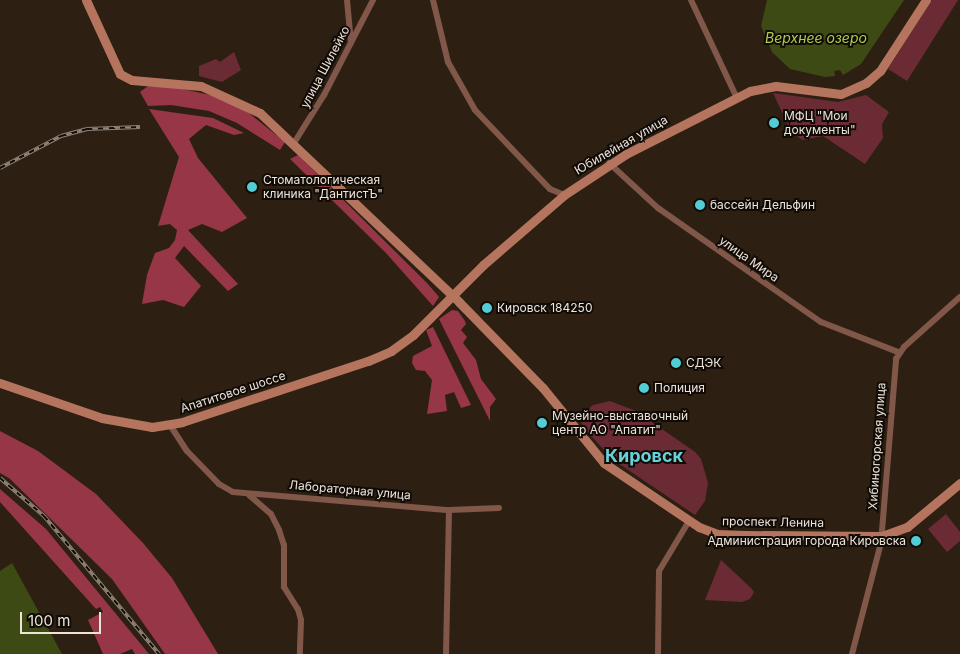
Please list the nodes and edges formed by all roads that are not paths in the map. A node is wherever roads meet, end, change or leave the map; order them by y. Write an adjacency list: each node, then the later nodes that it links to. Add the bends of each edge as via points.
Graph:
1 (86, 0): 9 (street, проспект Ленина, via 120,74 132,80 201,86 260,113)
2 (347, 0): 7 (street)
3 (373, 0): 7 (street, улица Шилейко)
4 (433, 0): 11 (street, via 448,62 475,110 550,189)
5 (691, 0): 8 (street)
6 (926, 0): 8 (street, Юбилейная улица, via 880,71 858,88 831,94 776,86)
7 (351, 43): 9 (street, улица Шилейко)
8 (736, 96): 10 (street, Юбилейная улица)
9 (294, 143): 12 (street, проспект Ленина)
10 (609, 163): 11 (street, Юбилейная улица); 14 (street, улица Мира, via 658,208 821,322 891,349)
11 (564, 195): 12 (street, Юбилейная улица)
12 (452, 295): 16 (street, Апатитовое шоссе, via 425,324 391,351); 21 (street, проспект Ленина, via 543,388 604,463)
13 (960, 297): 14 (street)
14 (901, 349): 22 (street, Хибиногорская улица, via 895,364)
15 (0, 383): 16 (street, Апатитовое шоссе, via 102,418 152,427)
16 (170, 425): 18 (street, Лабораторная улица, via 187,451 219,484)
17 (960, 483): 22 (street, проспект Ленина, via 907,527)
18 (249, 495): 20 (street, Лабораторная улица, via 276,494); 23 (street, Лабораторная улица, via 271,514 284,545 284,587 298,609)
19 (499, 508): 20 (street, Лабораторная улица)
20 (449, 510): 24 (street)
21 (691, 523): 22 (street, проспект Ленина, via 707,531 730,534); 25 (street, via 681,533 659,571)
22 (882, 536): 26 (street, Хибиногорская улица)
23 (300, 654)
24 (446, 654)
25 (658, 654)
26 (852, 654)

